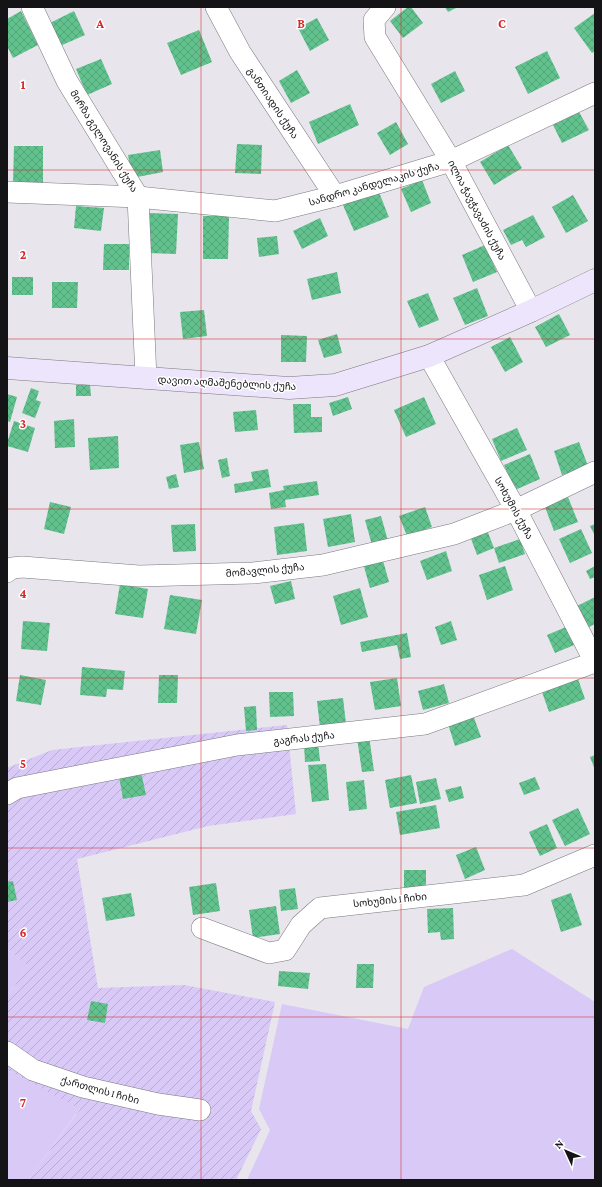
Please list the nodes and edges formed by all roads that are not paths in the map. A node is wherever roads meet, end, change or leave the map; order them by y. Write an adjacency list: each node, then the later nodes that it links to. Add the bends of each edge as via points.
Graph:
1 (32, 7): 7 (street, მირზა გელოვანის ქუჩა, via 67,81)
2 (216, 7): 8 (street, განთიადის ქუჩა, via 240,52)
3 (385, 7): 5 (street, ილია ჭავჭავაძის ქუჩა, via 374,20 375,37)
4 (595, 93): 5 (street, სანდრო კანდელაკის ქუჩა)
5 (451, 161): 8 (street, სანდრო კანდელაკის ქუჩა); 10 (street, ილია ჭავჭავაძის ქუჩა)
6 (7, 192): 7 (street, სანდრო კანდელაკის ქუჩა)
7 (138, 196): 8 (street, სანდრო კანდელაკის ქუჩა, via 275,211); 13 (street, მირზა გელოვანის ქუჩა)
8 (335, 196)
9 (595, 280): 10 (street, დავით აღმაშენებლის ქუჩა)
10 (531, 311): 11 (street, დავით აღმაშენებლის ქუჩა)
11 (428, 356): 13 (street, დავით აღმაშენებლის ქუჩა, via 335,385 289,388); 15 (street, სოხუმის ქუჩა)
12 (7, 368): 13 (street, დავით აღმაშენებლის ქუჩა)
13 (146, 378)
14 (595, 472): 15 (street, მომავლის ქუჩა)
15 (516, 510): 16 (street, მომავლის ქუჩა, via 454,534 323,565 253,573 139,576 22,567 12,568); 17 (street, სოხუმის ქუჩა)
16 (7, 572)
17 (595, 662): 18 (street, გაგრას ქუჩა, via 425,724 237,745 17,788)
18 (7, 794)
19 (595, 855): 20 (street, სოხუმის I ჩიხი, via 524,885 320,908 300,925 285,950 269,953)
20 (202, 928)
21 (7, 1052): 22 (street, ქართლის I ჩიხი, via 33,1070 83,1087 158,1104)
22 (200, 1110)

